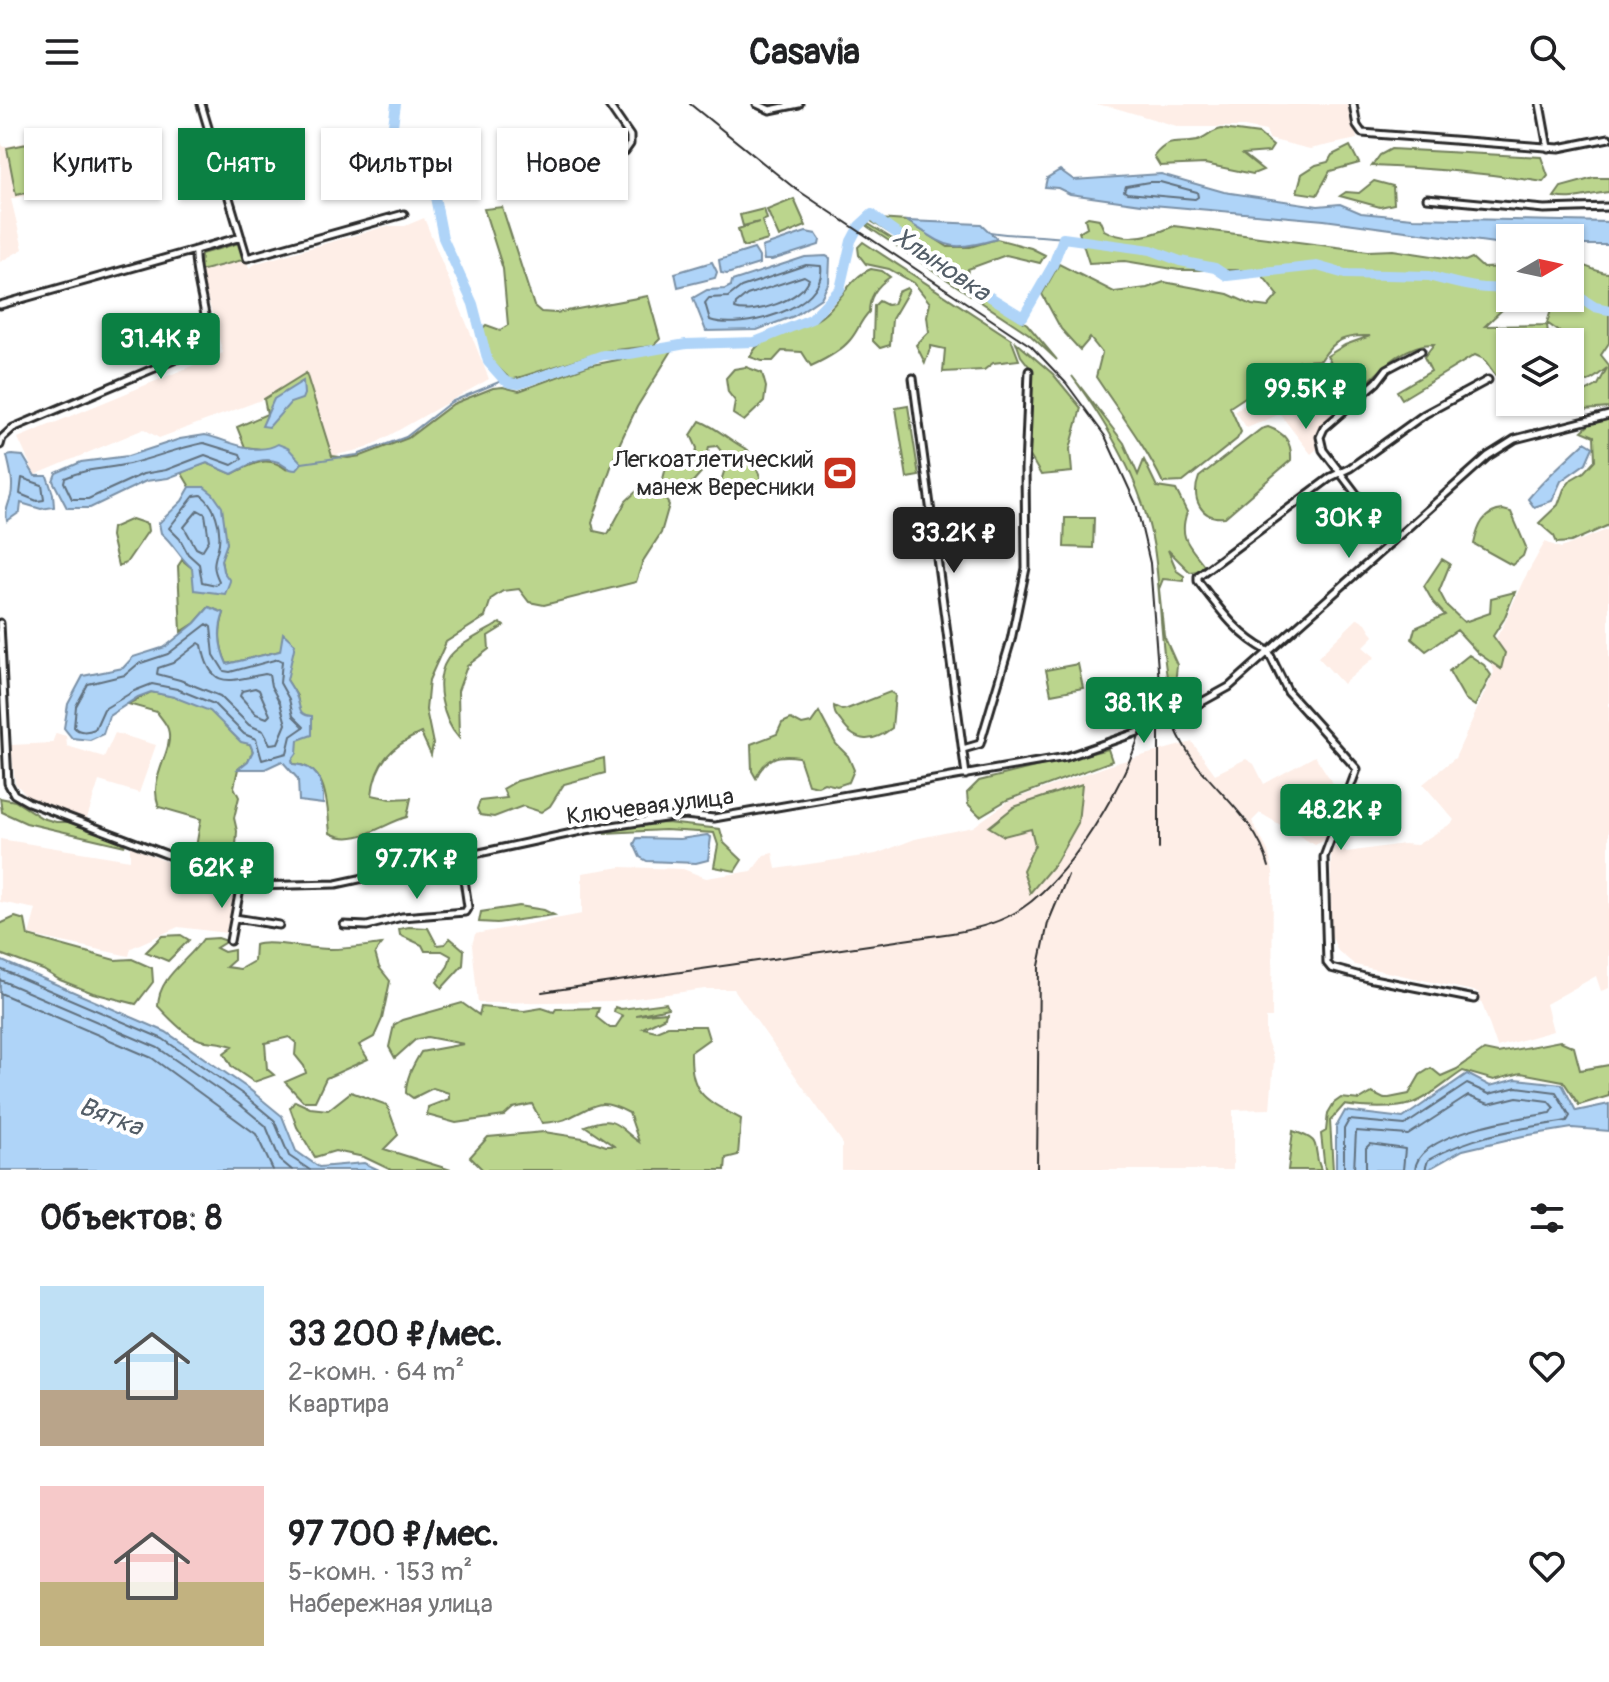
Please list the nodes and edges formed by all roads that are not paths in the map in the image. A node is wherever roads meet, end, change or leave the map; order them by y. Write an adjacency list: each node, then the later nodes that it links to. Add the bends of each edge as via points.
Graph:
1 (201, 104): 13 (street)
2 (608, 104): 7 (street)
3 (757, 104): 4 (street, via 770,110)
4 (799, 104)
5 (1353, 104): 9 (street, via 1362,133)
6 (1540, 104): 9 (street)
7 (624, 128)
8 (1609, 138): 9 (street)
9 (1548, 148)
10 (1427, 198): 11 (street, via 1544,209)
11 (1609, 207)
12 (404, 214): 13 (street, via 247,258)
13 (242, 237): 14 (street)
14 (195, 250): 15 (street); 21 (street, via 207,329 198,347 13,428)
15 (0, 305)
16 (1421, 351): 22 (street, via 1387,369 1322,430 1321,446)
17 (1029, 371): 27 (street, via 1026,568 980,744)
18 (913, 378): 27 (street)
19 (1488, 380): 22 (street, via 1425,414)
20 (1609, 415): 23 (street, Ключевая улица, via 1510,441)
21 (0, 445)
22 (1340, 473): 23 (street); 25 (street, via 1198,576 1234,626)
23 (1392, 541): 25 (street, Ключевая улица)
24 (0, 623): 26 (street)
25 (1268, 651): 28 (street, Ключевая улица, via 1229,687 1141,731 1066,757); 35 (street, via 1288,692 1357,769 1324,857 1327,963 1368,978)
26 (3, 746): 30 (street, Ключевая улица, via 14,794)
27 (963, 749): 28 (street)
28 (966, 775): 29 (street, Ключевая улица, via 714,818 684,815 586,830)
29 (461, 859): 30 (street, Ключевая улица, via 336,884); 33 (street, via 465,912)
30 (241, 884): 31 (street)
31 (235, 918): 32 (street); 34 (street)
32 (279, 925)
33 (344, 925)
34 (230, 941)
35 (1475, 999)

